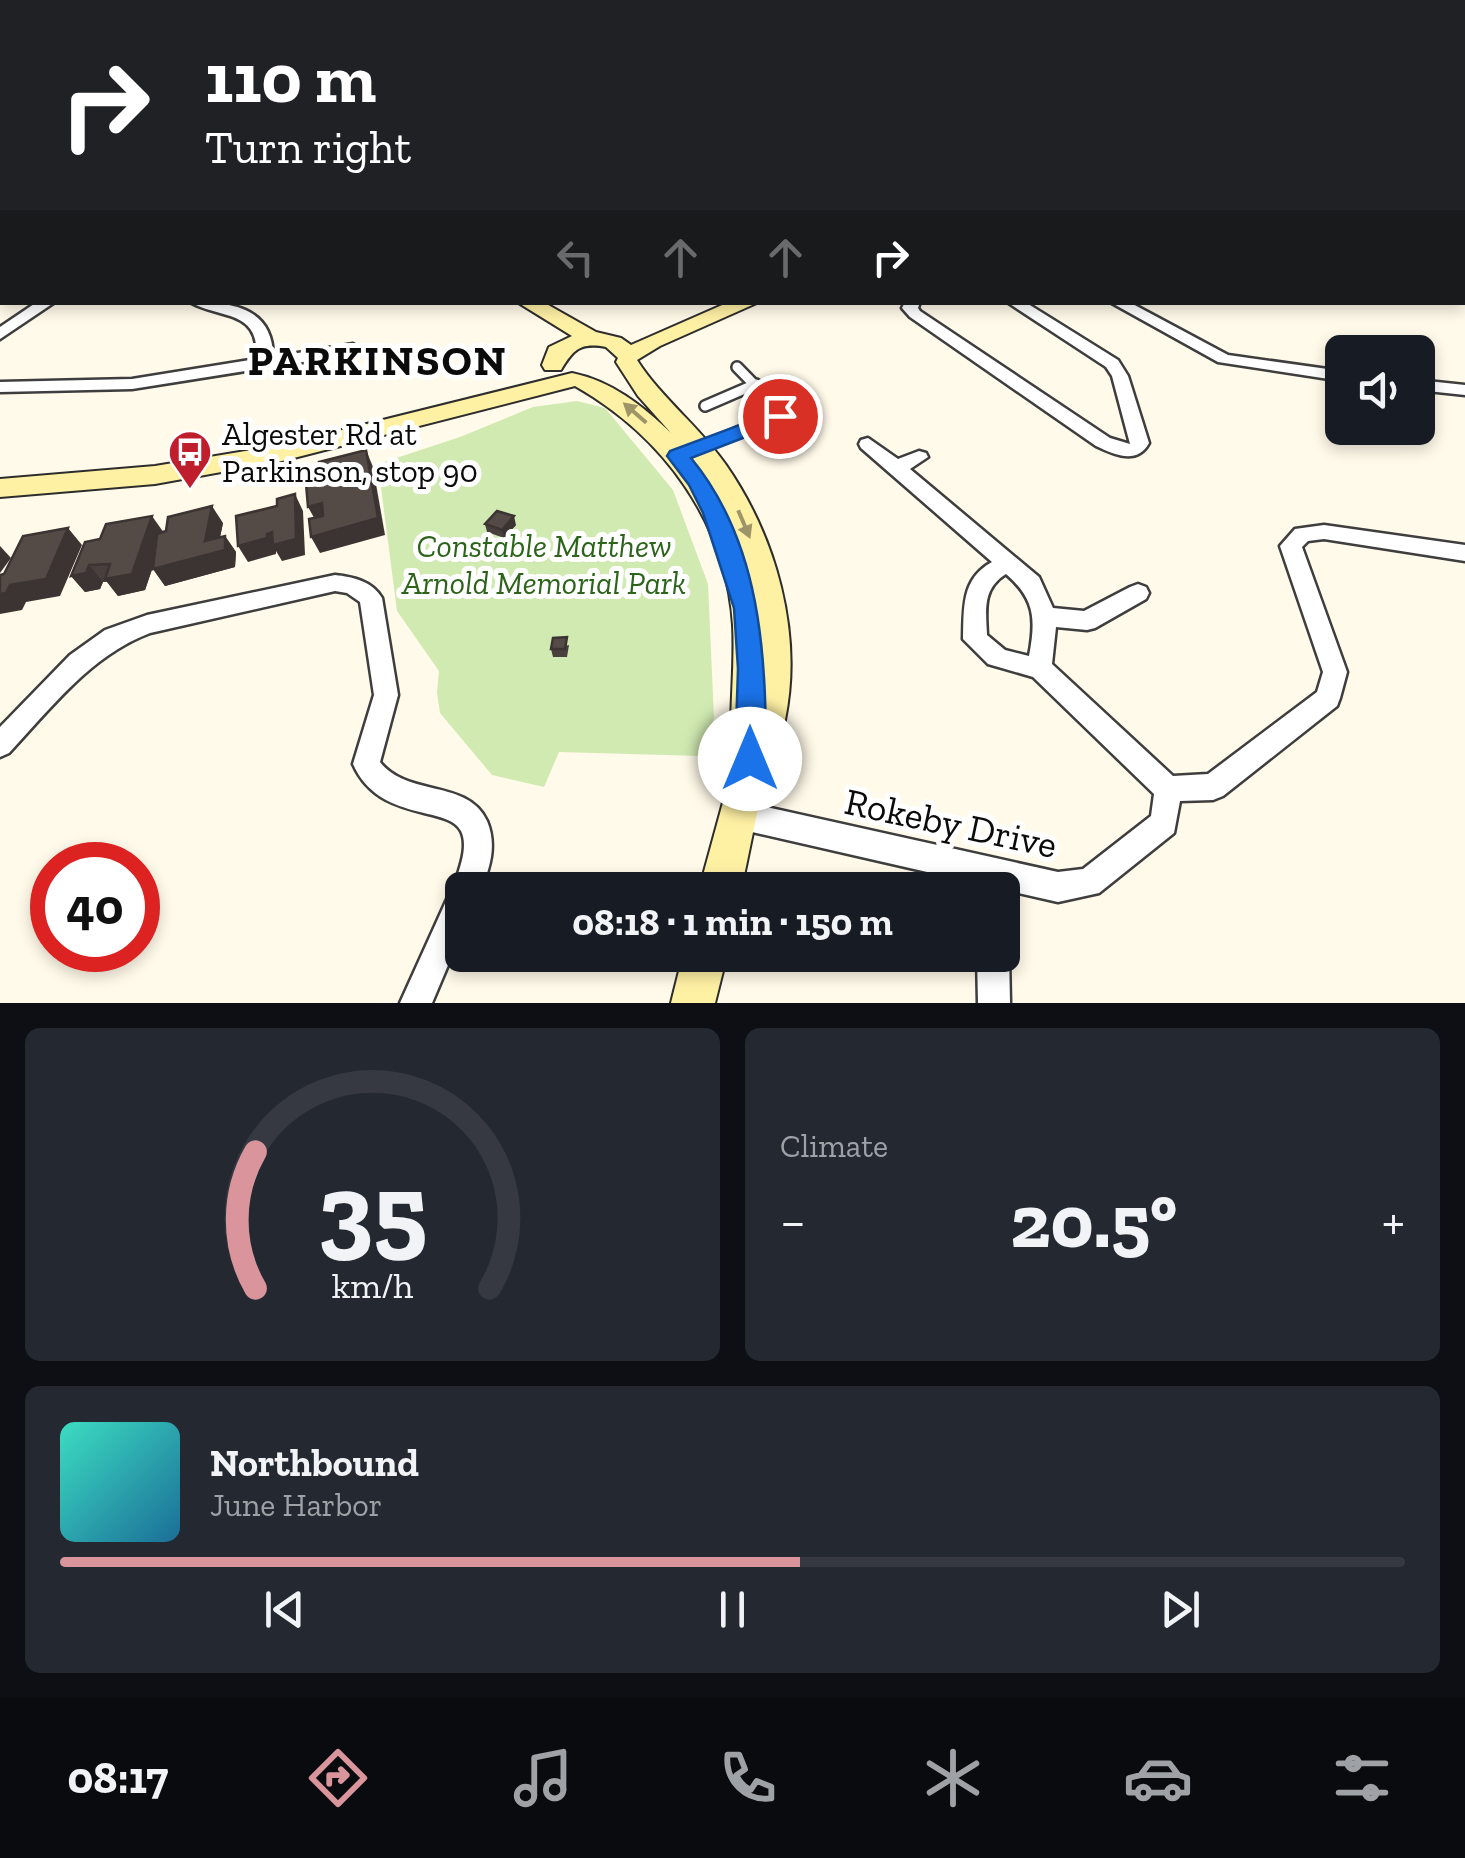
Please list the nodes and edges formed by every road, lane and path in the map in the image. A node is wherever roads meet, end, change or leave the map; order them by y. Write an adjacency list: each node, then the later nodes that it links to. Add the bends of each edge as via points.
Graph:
1 (44, 305): 9 (street)
2 (210, 305): 12 (street, via 256,322)
3 (705, 305): 11 (street)
4 (742, 305): 11 (street)
5 (912, 305): 6 (street, via 915,314 1102,442 1136,450 1140,443 1112,364)
6 (1018, 305)
7 (1123, 305): 15 (street, via 1224,359)
8 (531, 306): 11 (street); 14 (street)
9 (0, 334)
10 (353, 349): 12 (street)
11 (615, 349): 14 (street, via 573,342); 14 (street, via 607,378); 22 (street)
12 (264, 361): 18 (street, via 132,384)
13 (737, 368): 16 (lane)
14 (566, 369): 22 (street, one-way to 14); 25 (street, via 519,394 333,442 155,475)
15 (1325, 374)
16 (756, 384): 20 (lane); 22 (lane, via 782,409 780,416)
17 (1435, 386): 19 (street)
18 (0, 388)
19 (1465, 390)
20 (705, 406)
21 (868, 444): 24 (street)
22 (689, 452): 33 (street, via 746,608 750,759)
23 (919, 457): 24 (street)
24 (896, 468): 27 (street)
25 (0, 488)
26 (1465, 554): 32 (street, via 1302,534 1291,546 1335,672 1328,698 1214,787)
27 (1007, 564): 29 (street, via 1031,583); 30 (street, via 988,572 976,588 976,639 991,656)
28 (1138, 592): 29 (street, via 1087,621)
29 (1044, 616): 30 (street)
30 (1038, 667): 32 (street)
31 (0, 745): 34 (street, via 79,662 114,637 147,624 335,583 352,585 371,598 386,696 366,764 387,789 469,815 480,844)
32 (1168, 790): 37 (street, Rokeby Drive, via 1164,823 1089,882)
33 (738, 815): 35 (street); 36 (street, Rokeby Drive)
34 (471, 872)
35 (724, 872)
36 (955, 872)
37 (1020, 884)
38 (445, 937): 41 (street)
39 (701, 972): 42 (street)
40 (994, 972): 43 (street)
41 (416, 1003)
42 (693, 1003)
43 (994, 1003)

